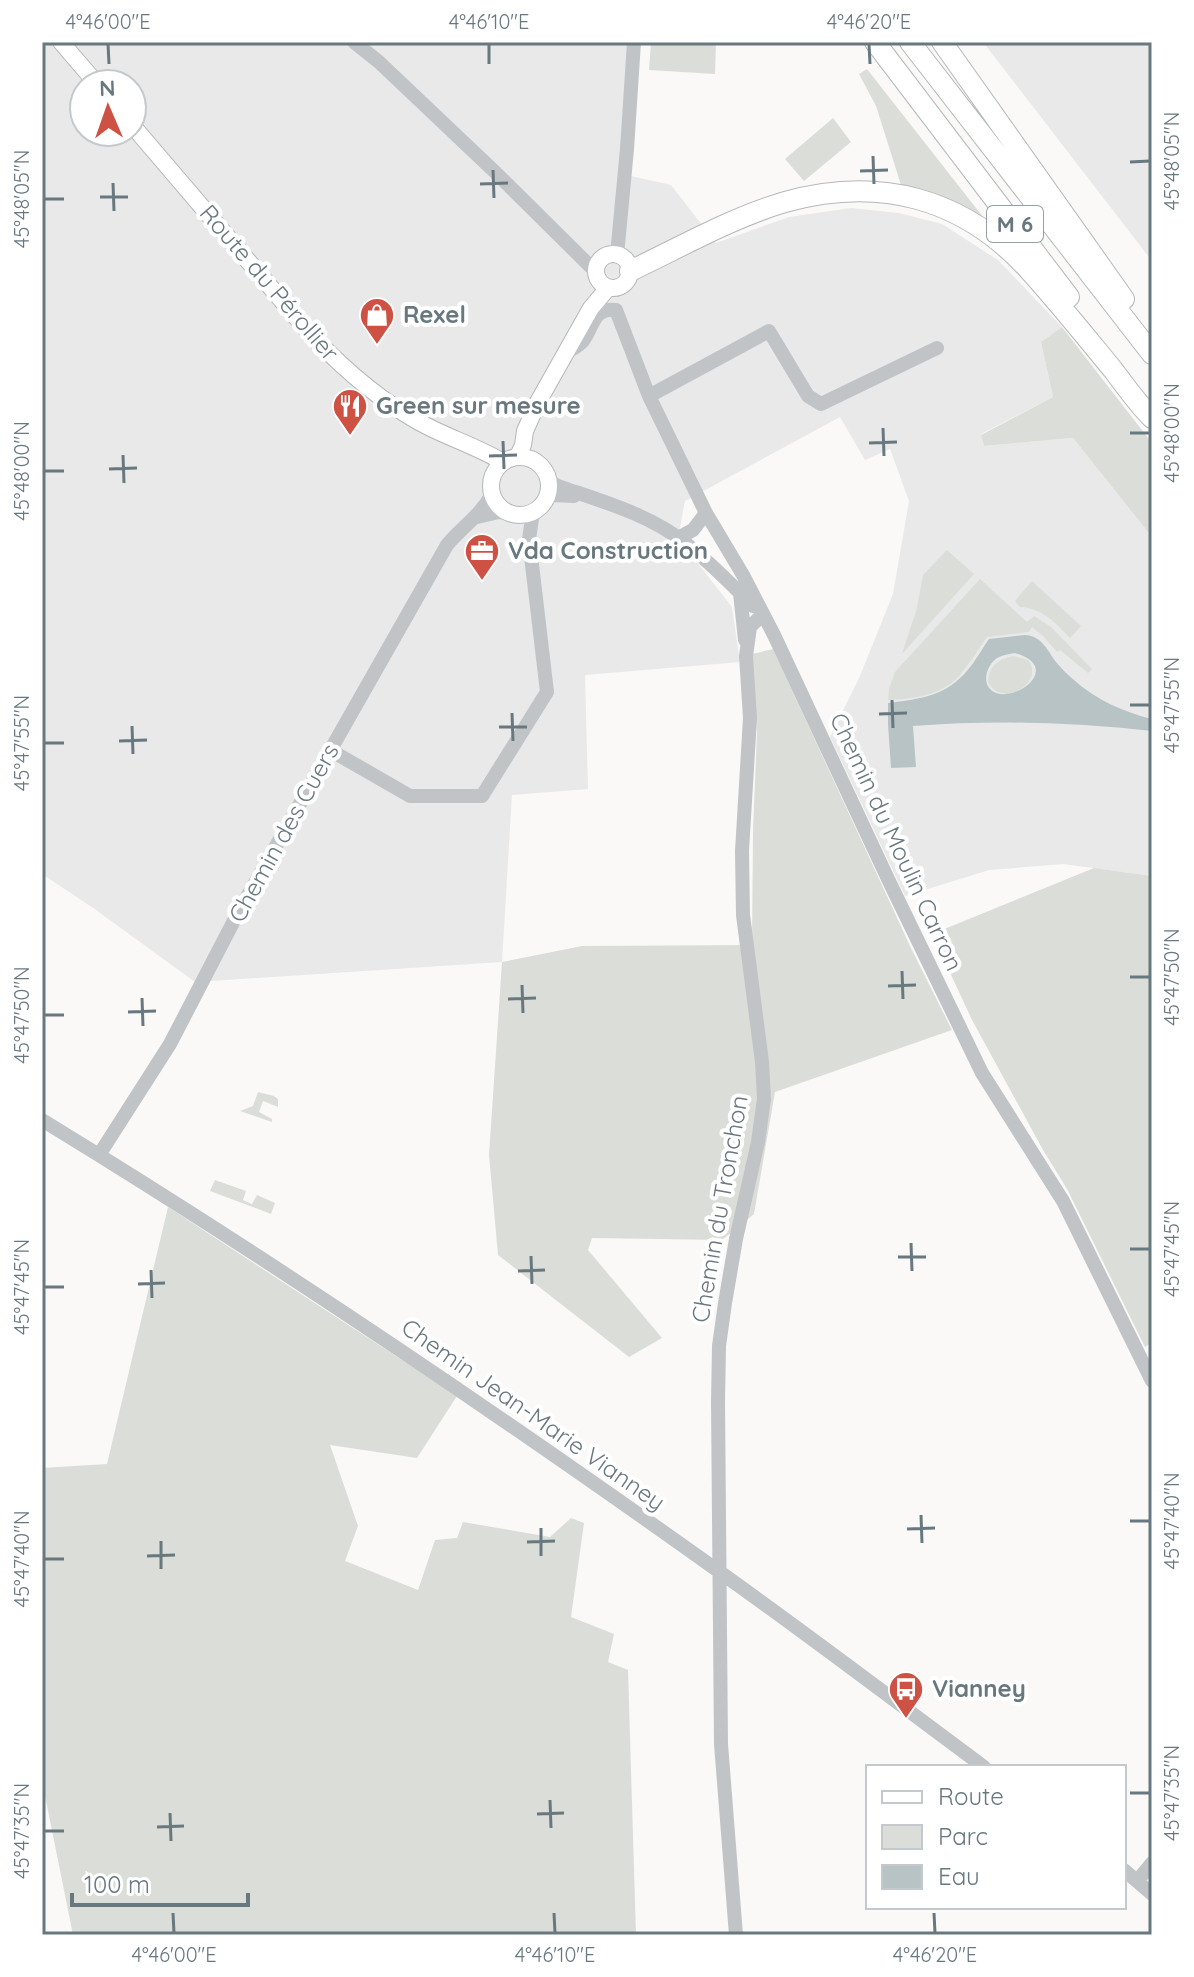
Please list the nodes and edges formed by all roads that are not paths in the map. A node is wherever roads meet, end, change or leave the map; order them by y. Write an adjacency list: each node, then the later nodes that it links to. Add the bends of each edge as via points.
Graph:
1 (61, 42): 7 (main road)
2 (354, 42): 10 (street, via 495,172)
3 (875, 42): 16 (highway, M 6)
4 (910, 42): 14 (highway, M 6)
5 (942, 42): 11 (highway)
6 (633, 46): 9 (street)
7 (83, 68)
8 (148, 144): 18 (main road, Route du Pérollier, via 339,364 418,422)
9 (623, 263): 10 (main road, via 612,254 602,258); 10 (main road, via 629,276 623,285 613,288); 17 (highway, via 785,202 852,191 914,197 962,216 1007,249)
10 (601, 280): 13 (main road)
11 (1152, 343)
12 (937, 348): 15 (street, via 821,404 808,396 769,331)
13 (566, 353): 15 (street, Chemin du Moulin Carron, via 581,343 595,317 616,310); 18 (main road)
14 (1152, 354)
15 (649, 396): 22 (street, Chemin du Moulin Carron)
16 (1152, 408)
17 (1152, 418)
18 (512, 462): 19 (main road, via 543,468); 20 (main road, via 491,478)
19 (548, 489): 21 (main road, via 541,506); 24 (street, via 552,495 588,497 627,510)
20 (492, 494): 21 (main road, via 501,508); 23 (street, Chemin des Cuers)
21 (519, 513): 23 (street); 28 (street, via 529,539 547,692 482,796 410,796)
22 (706, 513): 24 (street, via 693,530); 26 (street, Chemin du Moulin Carron)
23 (476, 517): 28 (street, Chemin des Cuers, via 447,545)
24 (678, 538): 25 (street)
25 (740, 593): 26 (street); 27 (street)
26 (762, 615): 27 (street, Chemin du Tronchon, via 750,627); 31 (street, Chemin du Moulin Carron, via 982,1073 1063,1201)
27 (746, 656): 32 (street, Chemin du Tronchon, via 750,718 743,915 764,1099 719,1346)
28 (330, 750): 30 (street, Chemin des Cuers, via 170,1044)
29 (42, 1120): 30 (street, Chemin Jean-Marie Vianney)
30 (99, 1155): 32 (street, Chemin Jean-Marie Vianney, via 400,1349)
31 (1152, 1381)
32 (718, 1571): 33 (street, Chemin Jean-Marie Vianney); 38 (street, Chemin du Tronchon, via 721,1744)
33 (981, 1765)
34 (1152, 1863): 36 (street)
35 (1126, 1871): 36 (street)
36 (1138, 1880): 37 (street)
37 (1152, 1894)
38 (736, 1935)

